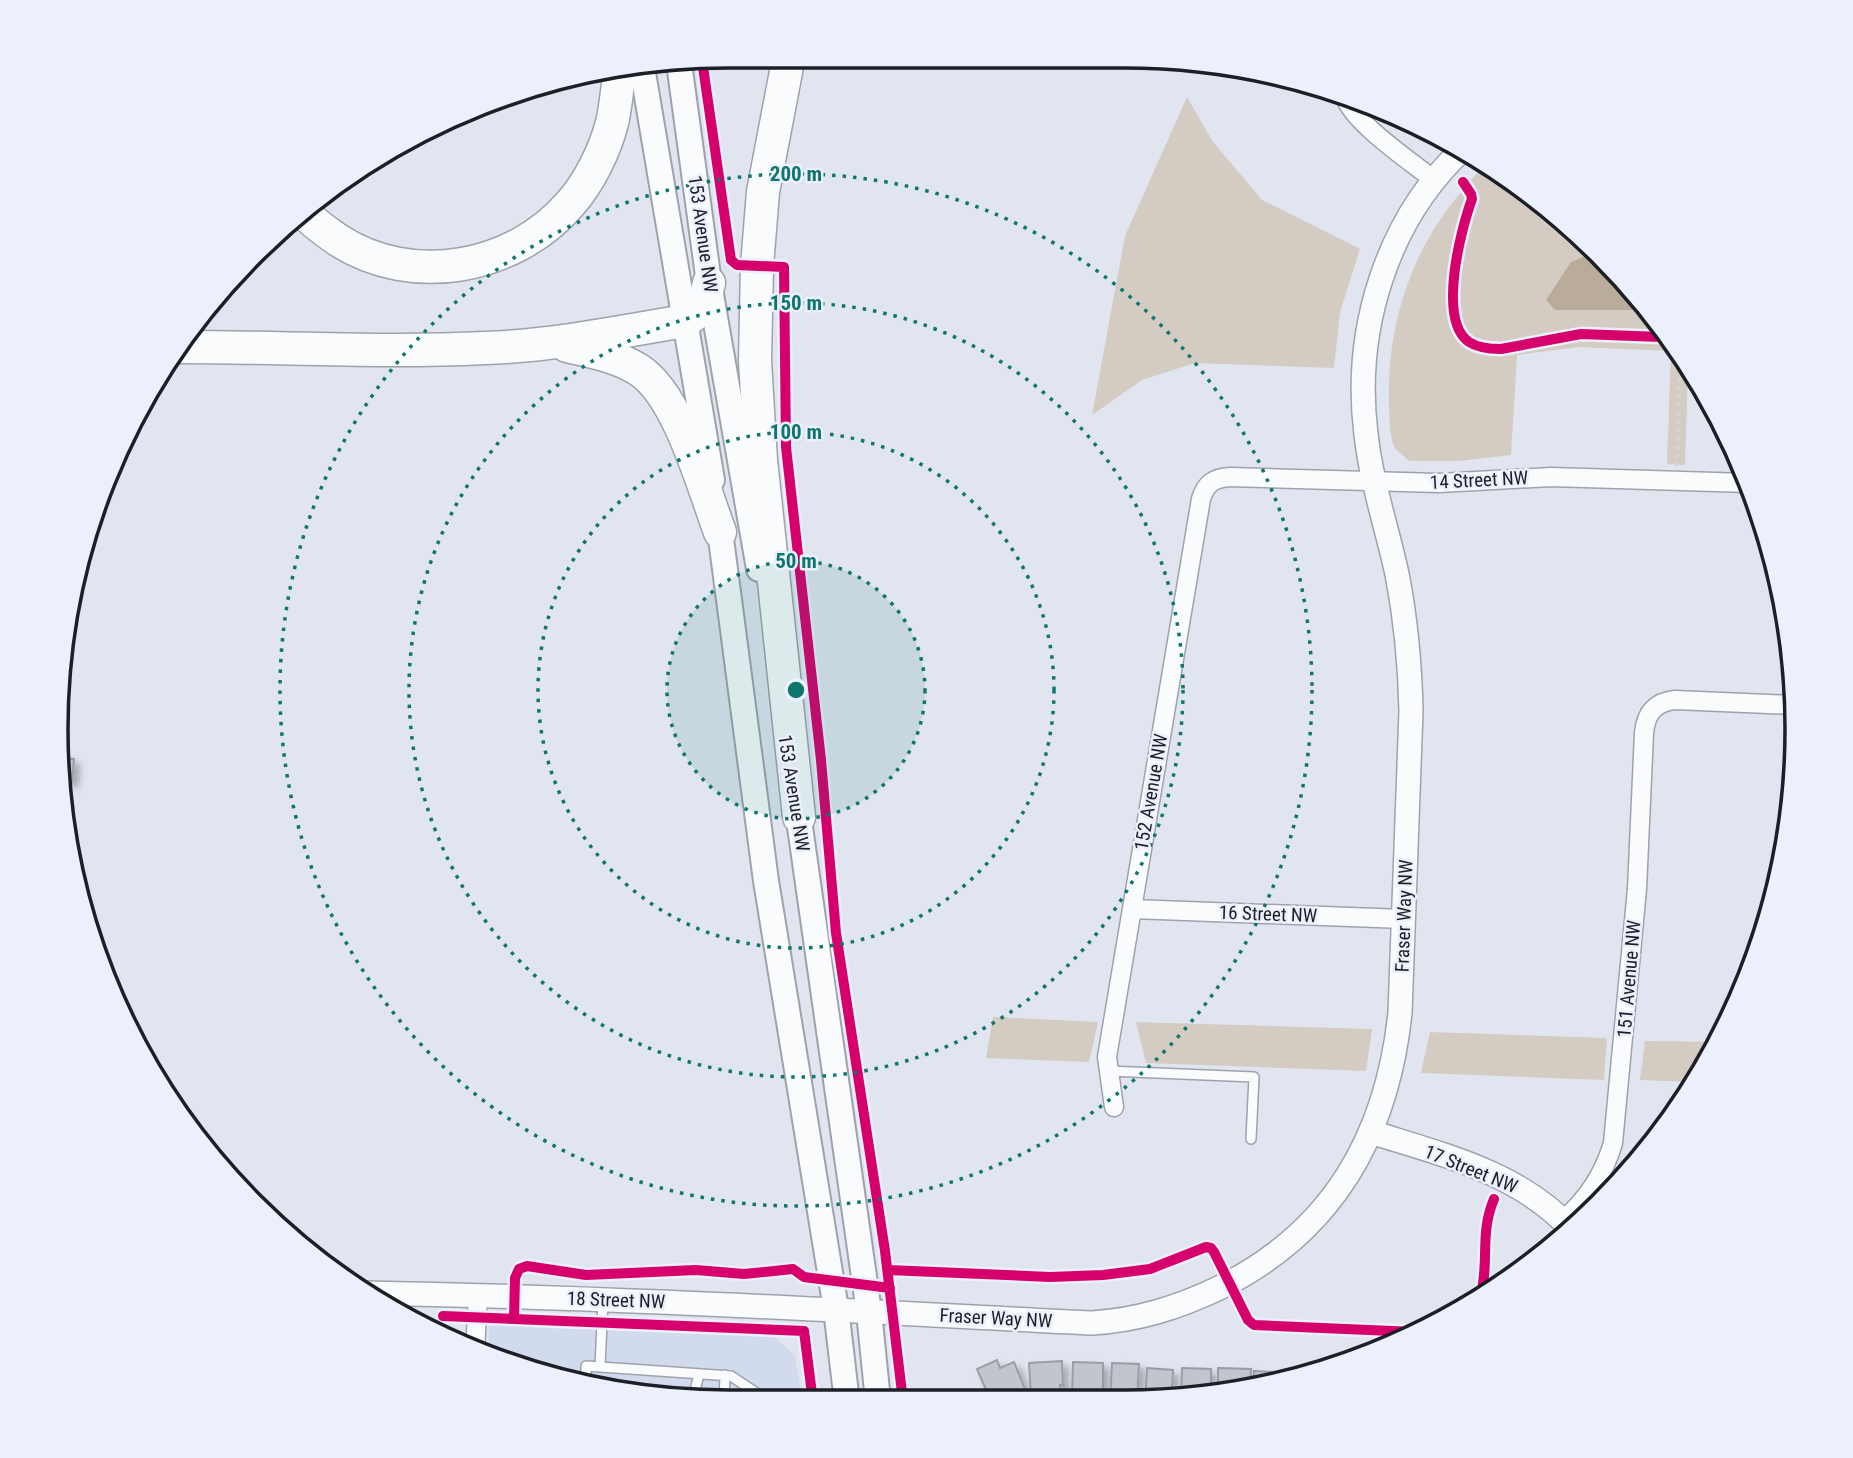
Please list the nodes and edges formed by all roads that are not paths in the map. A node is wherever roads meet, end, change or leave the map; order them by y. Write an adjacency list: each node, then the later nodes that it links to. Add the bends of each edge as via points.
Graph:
1 (787, 68): 18 (highway, via 763,192 755,361 761,460)
2 (680, 71): 9 (main road, 153 Avenue NW)
3 (643, 74): 10 (main road, 153 Avenue NW)
4 (619, 78): 8 (highway, via 612,124 594,167 570,204 532,237 494,257 435,268 391,262 348,246)
5 (1351, 109): 7 (street)
6 (1455, 157): 7 (street, Fraser Way NW)
7 (1434, 180): 14 (street, Fraser Way NW, via 1400,235 1370,317 1363,397)
8 (311, 218)
9 (709, 284): 10 (highway, via 699,310); 18 (main road, 153 Avenue NW)
10 (685, 321): 11 (highway); 16 (main road, 153 Avenue NW)
11 (545, 342): 12 (highway, via 383,352); 16 (highway, via 619,359 659,387 677,416)
12 (191, 347)
13 (1211, 481): 14 (street, 14 Street NW, via 1230,477); 19 (street, 152 Avenue NW, via 1201,499)
14 (1376, 482): 15 (street, 14 Street NW, via 1465,483 1551,477); 20 (street, Fraser Way NW, via 1410,661)
15 (1737, 483)
16 (720, 532): 30 (main road, 153 Avenue NW, via 766,881)
17 (1784, 705): 25 (street, 151 Avenue NW, via 1675,700 1651,709 1645,723 1637,889 1613,1143)
18 (799, 817): 31 (main road, 153 Avenue NW)
19 (1132, 909): 20 (street, 16 Street NW); 21 (street, 152 Avenue NW)
20 (1404, 919): 23 (street, Fraser Way NW, via 1394,1060)
21 (1108, 1071): 22 (street, 152 Avenue NW); 24 (lane, via 1254,1076)
22 (1114, 1107)
23 (1371, 1132): 26 (street, 17 Street NW, via 1492,1173 1529,1192); 31 (street, Fraser Way NW, via 1344,1181 1302,1231 1258,1266 1164,1311 1092,1323)
24 (1251, 1139)
25 (1579, 1207)
26 (1564, 1222)
27 (387, 1293): 28 (street, 18 Street NW)
28 (478, 1295): 29 (street, 18 Street NW); 32 (street)
29 (603, 1300): 30 (street, 18 Street NW); 33 (lane)
30 (836, 1309): 31 (street, 18 Street NW); 40 (main road, 153 Avenue NW)
31 (869, 1311): 41 (main road, 153 Avenue NW)
32 (476, 1339)
33 (600, 1366): 34 (lane, via 586,1366); 35 (lane)
34 (586, 1374)
35 (699, 1374): 36 (lane); 37 (lane)
36 (725, 1375): 38 (lane); 39 (lane)
37 (696, 1388)
38 (724, 1390)
39 (752, 1390)
40 (846, 1390)
41 (877, 1390)

